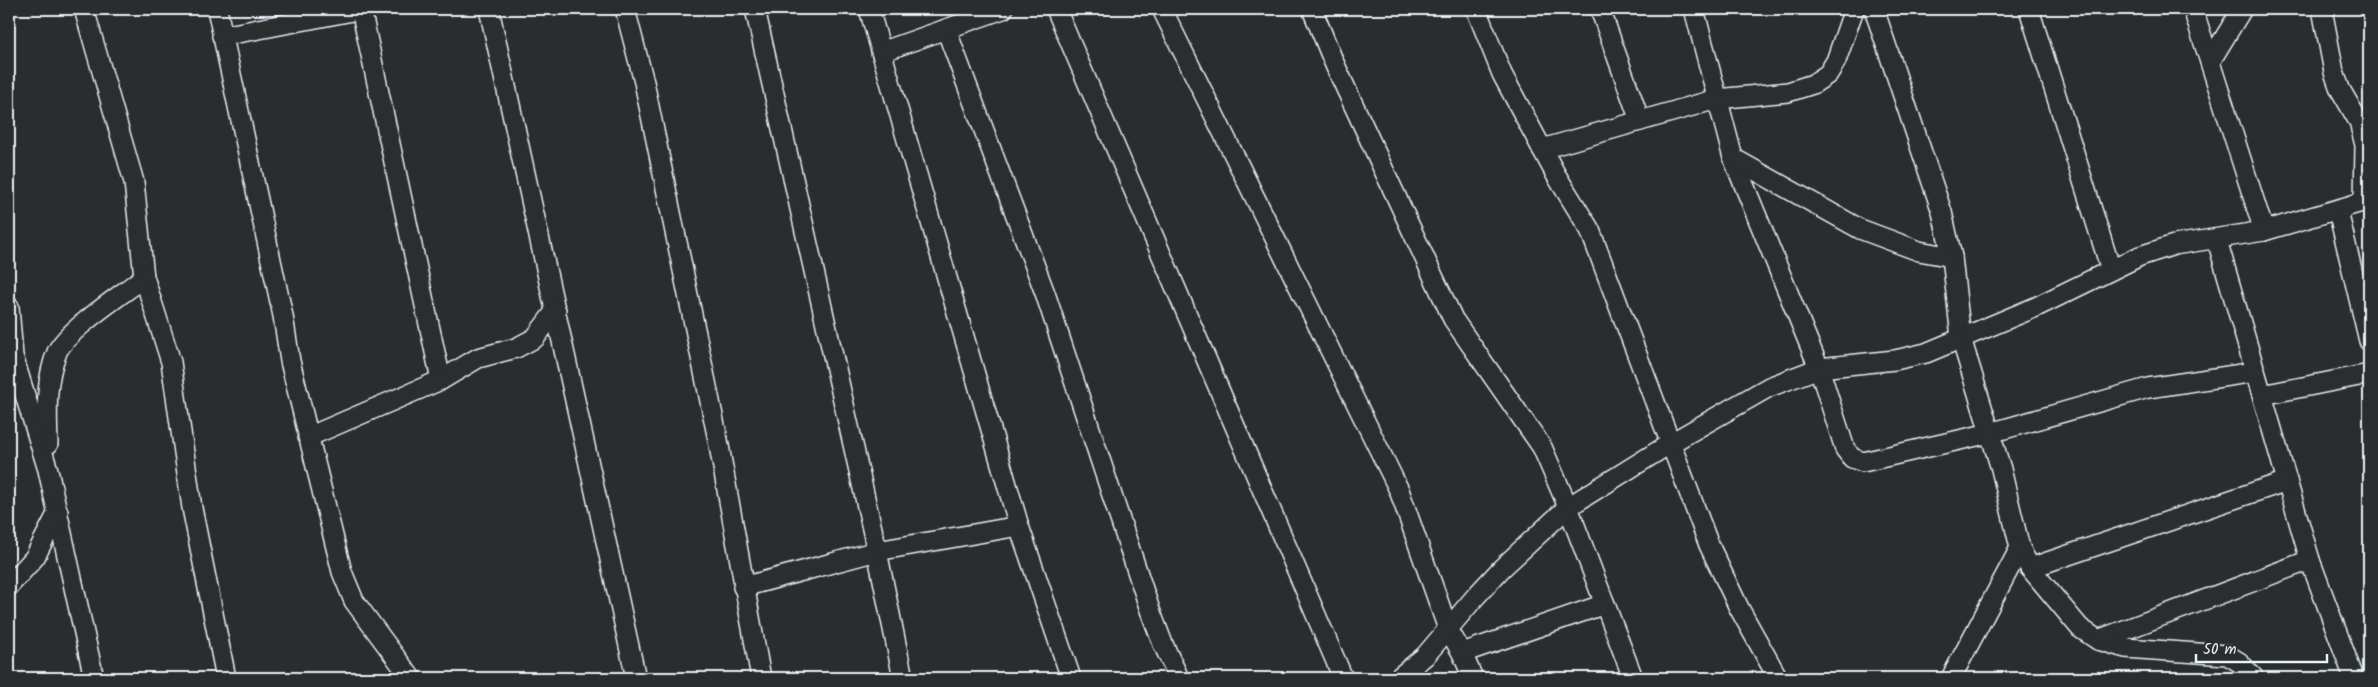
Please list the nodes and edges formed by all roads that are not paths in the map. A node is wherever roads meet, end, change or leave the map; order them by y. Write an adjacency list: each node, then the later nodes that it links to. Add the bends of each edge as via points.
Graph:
1 (84, 9): 35 (street, via 134,182)
2 (217, 9): 22 (street)
3 (362, 9): 22 (street); 43 (street)
4 (489, 9): 37 (street)
5 (626, 9): 58 (street, via 718,440)
6 (755, 9): 54 (street)
7 (869, 9): 23 (street)
8 (1003, 9): 21 (street)
9 (1056, 9): 71 (street)
10 (1162, 9): 60 (street, via 1399,490)
11 (1312, 9): 50 (street, via 1453,319 1542,447)
12 (1476, 9): 27 (street, via 1502,74)
13 (1600, 9): 26 (street)
14 (1694, 9): 25 (street)
15 (1854, 9): 25 (street, via 1836,61 1828,74 1813,84 1788,92)
16 (1874, 9): 33 (street, via 1942,212)
17 (2029, 9): 34 (street)
18 (2193, 9): 24 (street)
19 (2242, 9): 24 (street)
20 (2322, 9): 29 (street, via 2334,72 2359,122 2365,145)
21 (946, 29): 23 (street); 70 (street, via 1046,293 1150,610)
22 (222, 36): 46 (street)
23 (882, 52): 52 (street)
24 (2210, 60): 31 (street)
25 (1717, 99): 26 (street); 28 (street)
26 (1640, 121): 27 (street)
27 (1542, 149): 47 (street, via 1590,230)
28 (1733, 158): 33 (street, via 1860,229 1919,252); 40 (street)
29 (2367, 201): 30 (street)
30 (2338, 211): 31 (street); 39 (street)
31 (2264, 231): 32 (street)
32 (2217, 240): 34 (street, via 2174,245); 41 (street)
33 (1952, 257): 38 (street)
34 (2110, 270): 38 (street, via 2036,307)
35 (144, 277): 48 (street, via 73,333 58,350 50,373 47,398); 64 (street, via 171,362 192,508)
36 (9, 307): 48 (street, via 13,356)
37 (556, 310): 43 (street, via 535,338 516,348 478,358); 66 (street)
38 (1961, 338): 40 (street, via 1926,353 1895,360); 45 (street)
39 (2369, 341)
40 (1819, 368): 45 (street, via 1845,449 1852,458 1863,462); 47 (street, via 1769,388)
41 (2255, 372): 44 (street); 45 (street, via 2148,388)
42 (2369, 374): 44 (street)
43 (442, 380): 46 (street)
44 (2262, 395): 49 (street)
45 (1990, 433): 53 (street)
46 (308, 437): 65 (street, via 342,572 354,601)
47 (1671, 444): 50 (street); 75 (street, via 1709,545)
48 (48, 470): 51 (street)
49 (2287, 481): 55 (street); 56 (street)
50 (1568, 507): 59 (street); 60 (street, via 1502,568)
51 (58, 512): 57 (street, via 35,557); 63 (street)
52 (1019, 526): 54 (street); 69 (street)
53 (2020, 548): 56 (street); 76 (street)
54 (877, 551): 58 (street); 68 (street)
55 (2310, 560): 61 (street); 78 (street)
56 (2030, 568): 61 (street, via 2080,628)
57 (9, 586)
58 (743, 586): 67 (street)
59 (1605, 604): 62 (street); 74 (street)
60 (1448, 629): 62 (street); 72 (street, via 1425,656)
61 (2098, 640): 77 (street, via 2125,648 2227,655)
62 (1462, 653): 73 (street)
63 (94, 678)
64 (226, 678)
65 (411, 678)
66 (636, 678)
67 (761, 678)
68 (903, 678)
69 (1071, 678)
70 (1179, 678)
71 (1343, 678)
72 (1398, 678)
73 (1473, 678)
74 (1633, 678)
75 (1778, 678)
76 (1951, 678)
77 (2254, 678)
78 (2354, 678)

